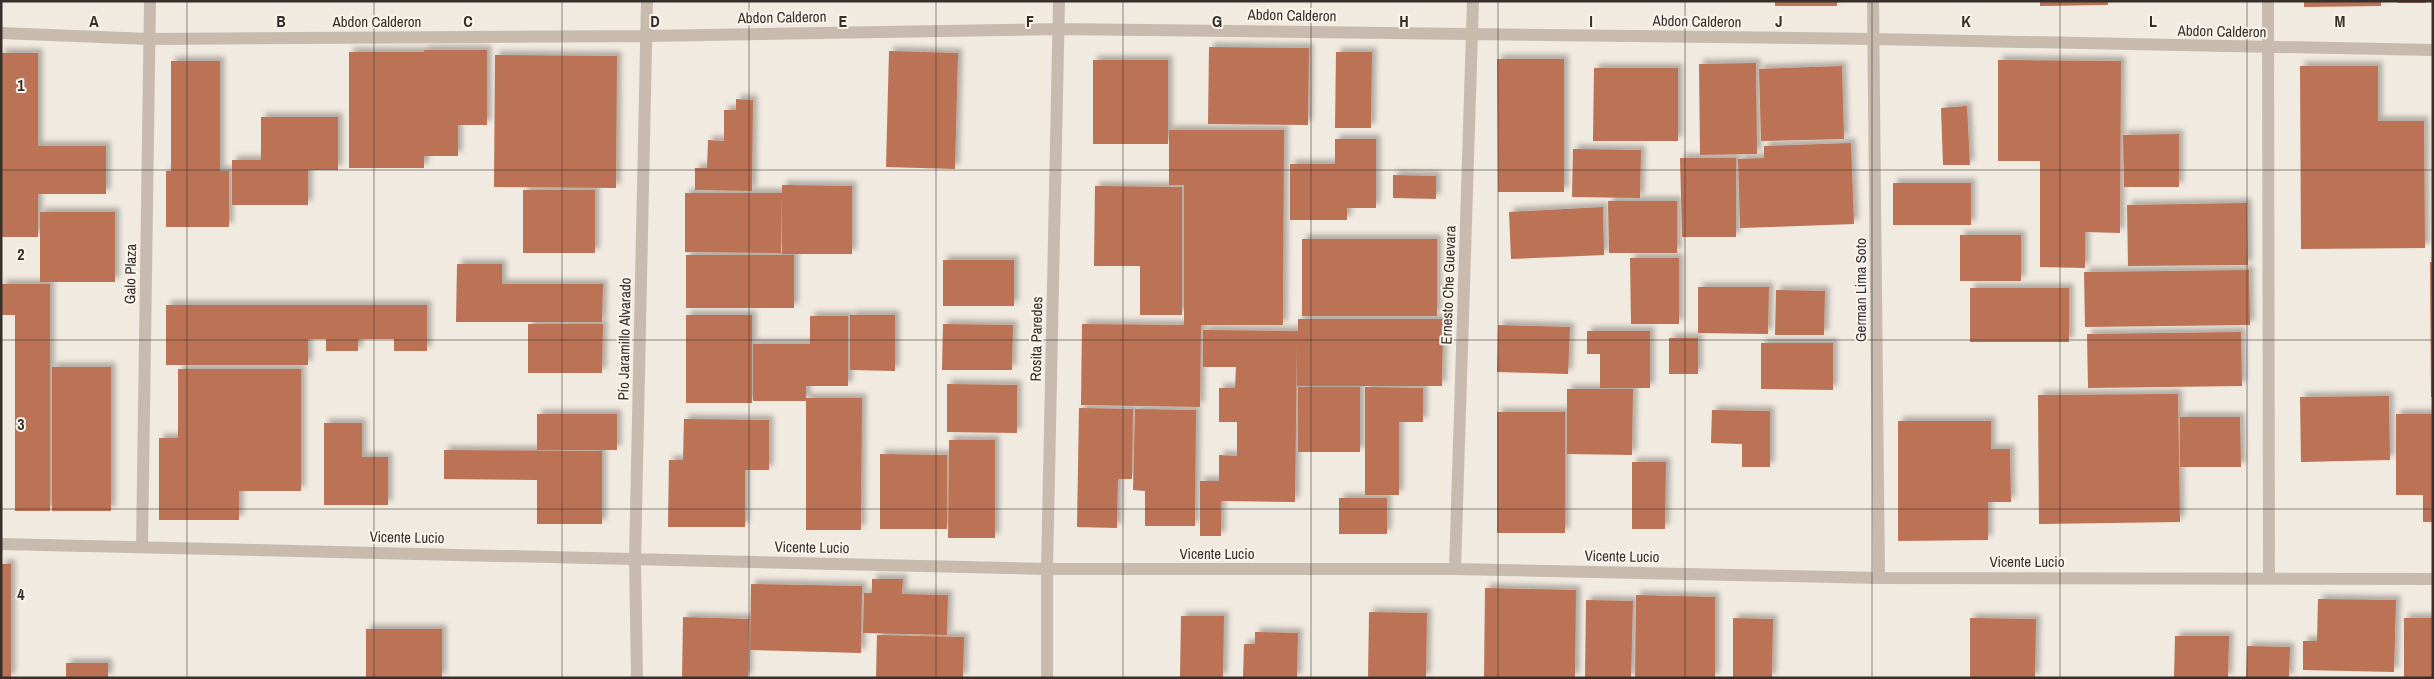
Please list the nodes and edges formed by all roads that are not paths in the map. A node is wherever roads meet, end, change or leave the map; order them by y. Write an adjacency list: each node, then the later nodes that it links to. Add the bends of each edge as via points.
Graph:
1 (150, 1): 11 (street, Galo Plaza)
2 (646, 1): 10 (street, Pío Jaramillo Alvarado)
3 (1059, 1): 7 (street, Rosita Paredes)
4 (1473, 1): 9 (street, Ernesto Che Guevara)
5 (1873, 1): 12 (street, German Lima Soto)
6 (2268, 1): 13 (street)
7 (1059, 28): 9 (street, Abdon Calderon); 10 (street, Abdon Calderon); 18 (street, Rosita Paredes)
8 (1, 33): 11 (street, Abdon Calderon)
9 (1473, 34): 12 (street, Abdon Calderon); 19 (street, Ernesto Che Guevara)
10 (647, 36): 11 (street, Abdon Calderon); 17 (street, Pío Jaramillo Alvarado)
11 (149, 39): 16 (street, Galo Plaza)
12 (1874, 39): 13 (street, Abdon Calderon); 20 (street, German Lima Soto)
13 (2267, 48): 14 (street, Abdon Calderon); 21 (street)
14 (2433, 50)
15 (1, 544): 16 (street, Vicente Lucio)
16 (142, 546): 17 (street, Vicente Lucio)
17 (635, 559): 18 (street, Vicente Lucio); 23 (street, Pío Jaramillo Alvarado)
18 (1047, 569): 19 (street, Vicente Lucio); 24 (street, Rosita Paredes)
19 (1455, 569): 20 (street, Vicente Lucio)
20 (1879, 578): 21 (street, Vicente Lucio)
21 (2269, 578): 22 (street, Vicente Lucio)
22 (2433, 579)
23 (637, 678)
24 (1047, 678)

